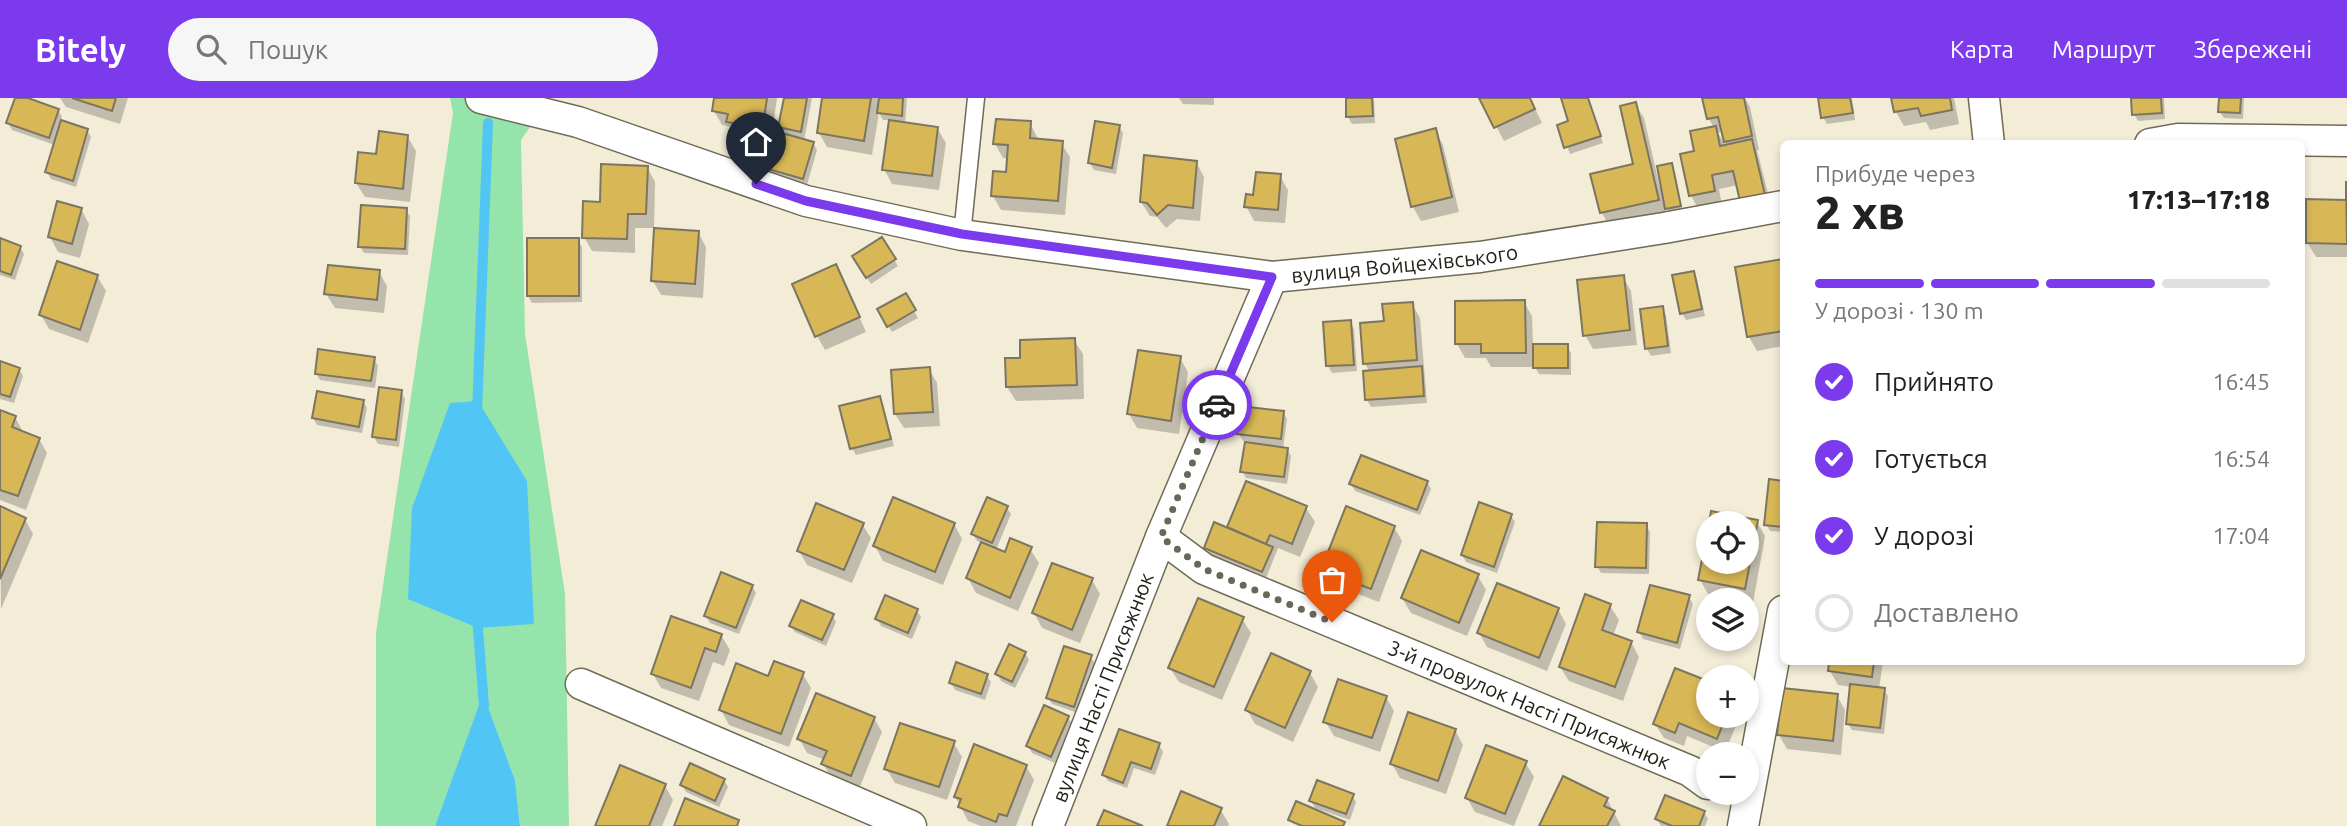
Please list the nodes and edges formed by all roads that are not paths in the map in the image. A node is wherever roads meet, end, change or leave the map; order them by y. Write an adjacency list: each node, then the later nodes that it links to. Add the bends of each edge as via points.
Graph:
1 (481, 98): 10 (street, вулиця Войцехівського, via 578,122 806,201)
2 (976, 98): 10 (lane)
3 (1984, 98): 4 (street)
4 (1989, 140)
5 (2172, 140): 6 (street)
6 (2262, 140)
7 (2305, 141): 8 (street)
8 (2347, 141)
9 (1780, 207): 11 (street, вулиця Войцехівського, via 1480,257)
10 (962, 234): 11 (street, вулиця Войцехівського)
11 (1272, 277): 12 (street, вулиця Насті Присяжнюк)
12 (1161, 537): 15 (street, 3-й провулок Насті Присяжнюк, via 1204,569); 19 (street, вулиця Насті Присяжнюк)
13 (1780, 627): 17 (street)
14 (581, 684): 18 (street)
15 (1696, 775)
16 (1733, 805): 17 (street)
17 (1745, 818)
18 (911, 826)
19 (1048, 826)

